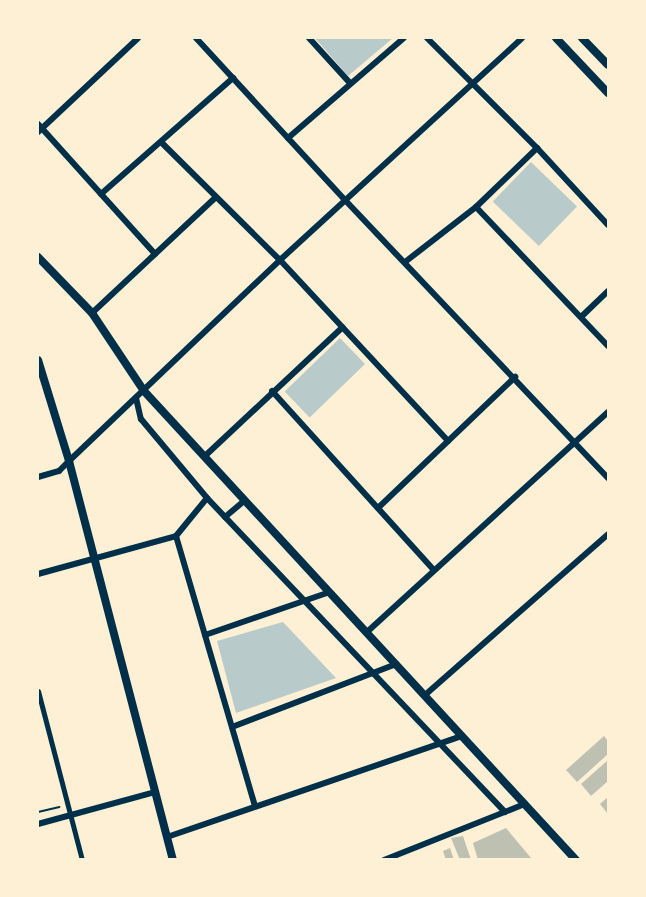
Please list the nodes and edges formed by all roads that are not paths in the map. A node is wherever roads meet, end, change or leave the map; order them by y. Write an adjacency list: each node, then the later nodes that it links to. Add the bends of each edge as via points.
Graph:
1 (138, 38): 14 (street)
2 (196, 38): 10 (street)
3 (309, 38): 11 (street)
4 (404, 38): 11 (street)
5 (427, 38): 12 (street)
6 (522, 38): 12 (street)
7 (556, 38): 13 (street)
8 (582, 38): 9 (street)
9 (609, 65)
10 (233, 78): 15 (street); 16 (street)
11 (350, 82): 15 (street)
12 (472, 83): 17 (street); 20 (street)
13 (609, 93)
14 (39, 128): 18 (street)
15 (288, 138): 20 (street)
16 (162, 143): 18 (street); 19 (street)
17 (537, 148): 21 (street); 22 (street)
18 (101, 194): 23 (street)
19 (215, 198): 23 (street); 25 (street)
20 (345, 200): 25 (street); 26 (street)
21 (476, 207): 26 (street); 29 (street)
22 (609, 225)
23 (155, 254): 28 (street)
24 (38, 257): 28 (street)
25 (280, 260): 30 (street); 35 (street)
26 (405, 262): 34 (street)
27 (609, 291): 29 (street)
28 (92, 313): 35 (street)
29 (581, 317): 31 (street)
30 (343, 327): 36 (street); 39 (street)
31 (609, 345)
32 (38, 360): 33 (street)
33 (40, 374): 42 (street)
34 (515, 377): 39 (street); 40 (street)
35 (144, 391): 37 (street); 41 (street)
36 (272, 391): 41 (street); 47 (street)
37 (136, 398): 42 (street); 45 (street, via 141,419)
38 (609, 412): 40 (street)
39 (448, 441): 47 (street)
40 (577, 441): 44 (street); 52 (street)
41 (206, 455): 46 (street)
42 (69, 461): 43 (street, via 58,471); 51 (street)
43 (38, 477)
44 (609, 478)
45 (207, 498): 48 (street); 50 (street)
46 (245, 500): 48 (street); 54 (street)
47 (378, 508): 52 (street)
48 (225, 517): 55 (street)
49 (609, 534): 61 (street)
50 (176, 537): 51 (street); 57 (street)
51 (94, 560): 53 (street); 65 (street)
52 (434, 570): 56 (street)
53 (38, 574)
54 (330, 592): 55 (street); 56 (street)
55 (305, 601): 57 (street); 59 (street)
56 (366, 632): 58 (street)
57 (205, 635): 62 (street)
58 (396, 664): 59 (street); 61 (street)
59 (376, 672): 62 (street); 64 (street)
60 (38, 691): 69 (street)
61 (425, 696): 63 (street)
62 (232, 727): 67 (street)
63 (462, 736): 64 (street); 66 (street)
64 (440, 743): 67 (street); 68 (street)
65 (155, 792): 69 (street); 71 (street)
66 (525, 804): 68 (street); 75 (street)
67 (255, 806): 71 (street)
68 (505, 812): 72 (street)
69 (70, 815): 70 (street); 73 (street)
70 (38, 824)
71 (167, 837): 74 (street)
72 (388, 859)
73 (82, 860)
74 (173, 860)
75 (576, 860)

